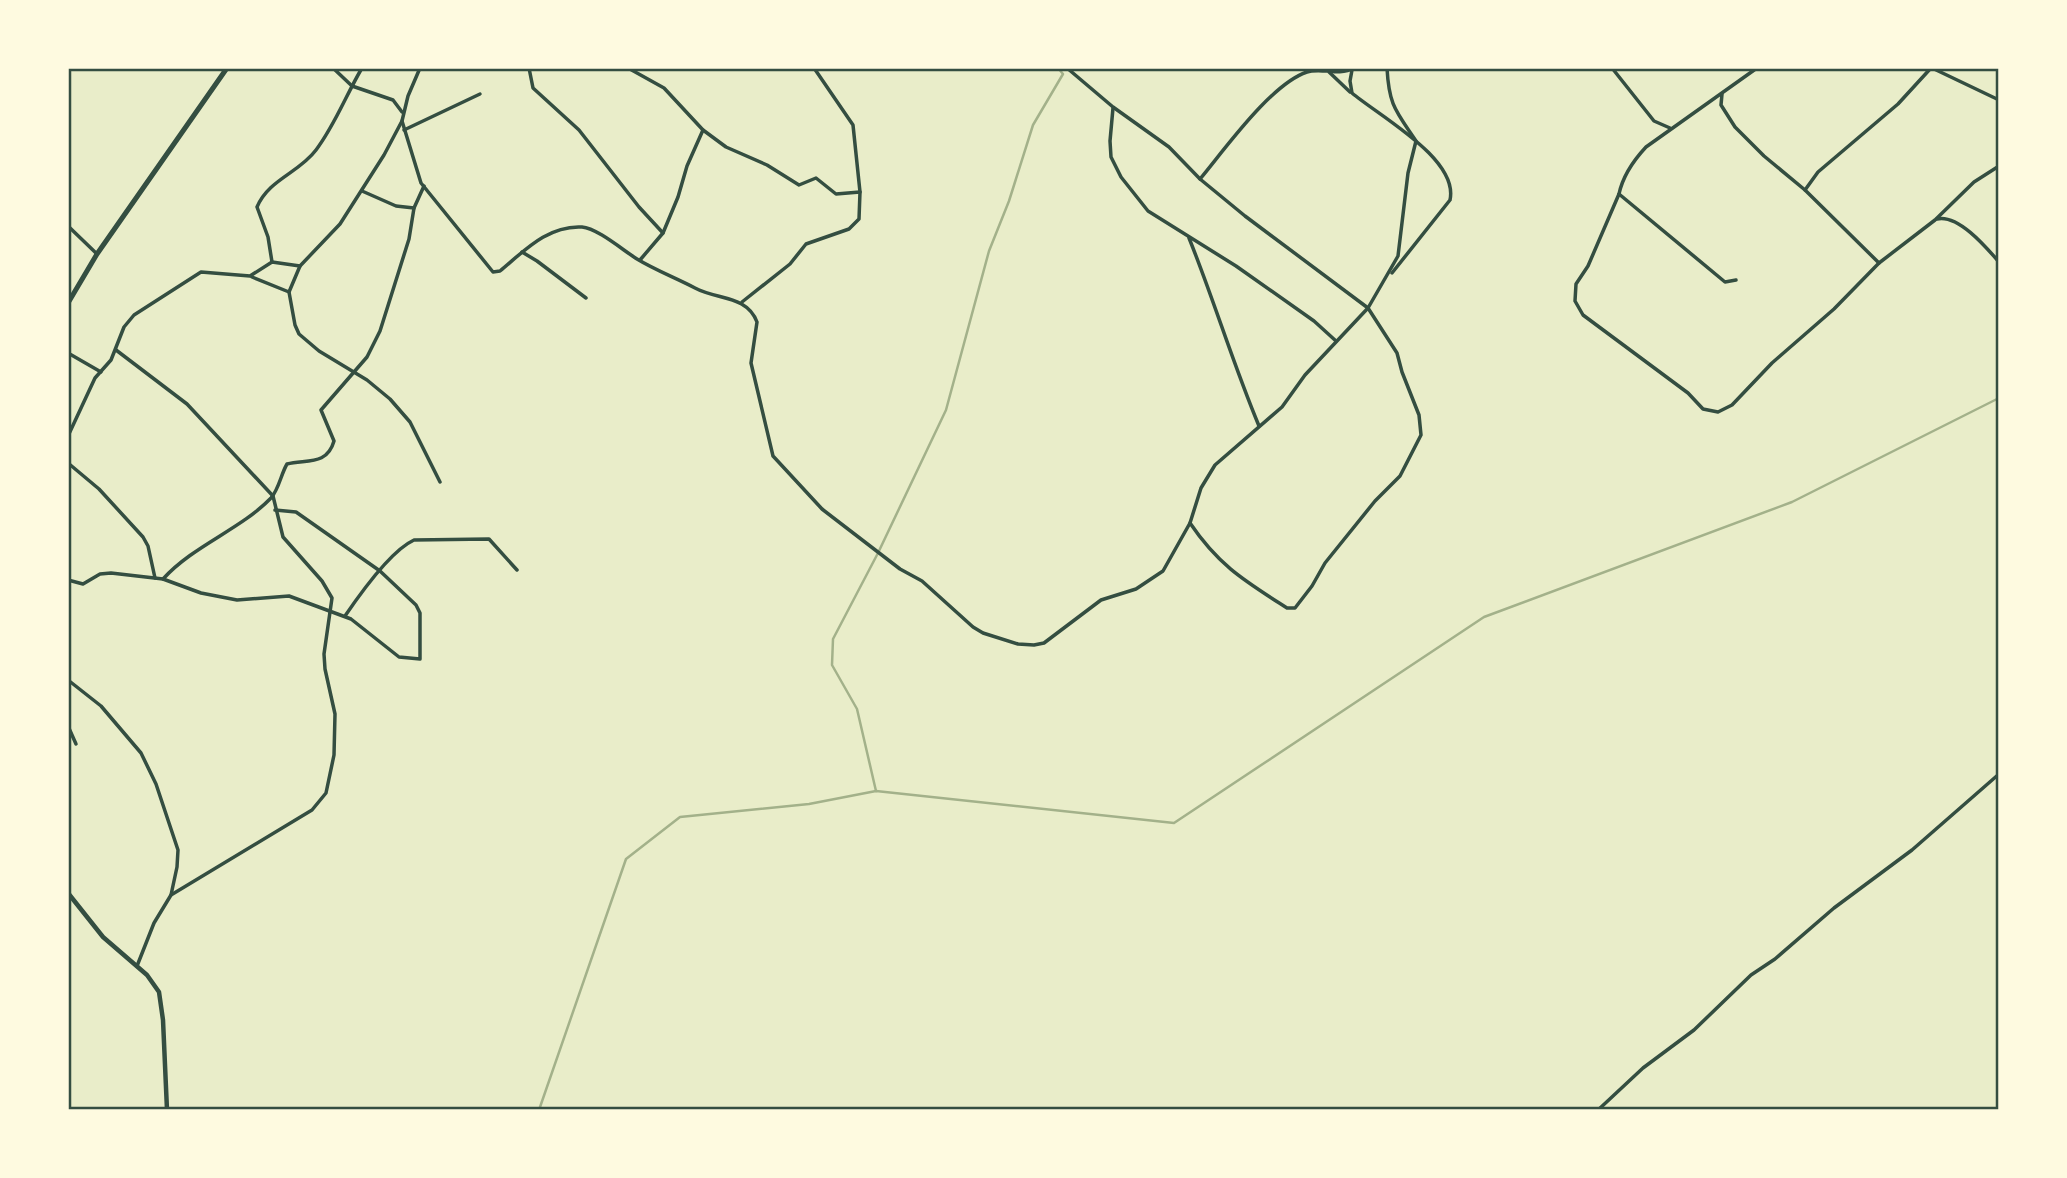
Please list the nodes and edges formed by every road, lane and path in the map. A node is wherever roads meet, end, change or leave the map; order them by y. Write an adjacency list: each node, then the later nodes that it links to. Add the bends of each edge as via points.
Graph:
1 (227, 68): 40 (main road)
2 (332, 68): 15 (street)
3 (362, 68): 15 (street)
4 (421, 68): 21 (street)
5 (528, 68): 37 (street, via 533,88 579,130)
6 (628, 68): 25 (street, via 664,88)
7 (814, 68): 32 (street, via 853,125)
8 (1067, 68): 20 (street)
9 (1387, 68): 26 (street, via 1392,105)
10 (1612, 68): 23 (street, via 1654,121)
11 (1757, 68): 17 (street)
12 (1932, 68): 19 (street); 30 (street, via 1898,104 1818,172)
13 (1353, 69): 14 (street); 16 (street)
14 (1327, 70): 16 (street); 28 (street, via 1307,72 1281,87)
15 (352, 86): 21 (street, via 387,96); 42 (street, via 317,149 260,199 257,207)
16 (1352, 93): 26 (street)
17 (1722, 93): 23 (street); 30 (street, via 1721,105 1735,127)
18 (480, 94): 24 (street)
19 (1999, 100)
20 (1113, 107): 28 (street, via 1169,147); 38 (street, via 1111,157 1121,177 1148,211)
21 (403, 113): 22 (street)
22 (402, 121): 24 (street); 31 (street)
23 (1671, 129): 33 (street, via 1633,161)
24 (404, 130): 29 (street)
25 (703, 130): 32 (street, via 799,185 816,178 836,194); 37 (street)
26 (1416, 141): 47 (street, via 1399,249); 47 (street, via 1450,181 1450,200)
27 (1999, 166): 35 (street, via 1974,181)
28 (1200, 179): 53 (street)
29 (424, 186): 34 (street); 39 (street, via 493,272)
30 (1805, 190): 43 (street)
31 (362, 191): 34 (street, via 396,206); 45 (street, via 340,224)
32 (860, 192): 51 (street, via 861,210 855,226 806,244 790,264)
33 (1619, 194): 43 (street, via 1576,284 1575,301 1589,319 1708,412 1724,411 1732,405); 48 (street, via 1725,282)
34 (414, 208): 57 (street, via 380,331 367,357)
35 (1936, 220): 43 (street); 44 (street, via 1960,224)
36 (68, 226): 40 (street)
37 (663, 233): 41 (street)
38 (1188, 236): 54 (street, via 1314,321); 59 (street)
39 (522, 252): 41 (street, via 556,229 582,227); 50 (street)
40 (97, 254): 52 (main road)
41 (639, 260): 51 (street, via 713,296)
42 (272, 262): 45 (street); 46 (street)
43 (1880, 262)
44 (1999, 262)
45 (300, 266): 49 (street)
46 (250, 276): 49 (street); 55 (street, via 201,272 188,278 134,315)
47 (1386, 280): 53 (street)
48 (1736, 280)
49 (289, 292): 57 (street, via 299,334)
50 (586, 298)
51 (742, 302): 65 (street, via 757,322 751,363 773,456 822,509 922,581 983,633 1025,645 1049,640 1101,600 1154,579 1167,566)
52 (68, 303)
53 (1368, 308): 54 (street); 65 (street, via 1397,354 1421,421 1421,435 1400,476 1325,563 1299,604 1287,608 1241,579 1218,560)
54 (1336, 341): 59 (street, via 1282,407)
55 (116, 350): 58 (street); 63 (street, via 187,404)
56 (68, 353): 58 (street)
57 (354, 370): 62 (street, via 410,422); 63 (street, via 321,410 334,440 332,447 312,463 287,464)
58 (101, 372): 60 (street)
59 (1259, 426): 65 (street, via 1215,465 1201,488)
60 (68, 436)
61 (68, 463): 68 (street, via 143,537)
62 (440, 482)
63 (273, 496): 64 (street); 69 (street, via 177,563)
64 (275, 510): 67 (street, via 296,512); 71 (street, via 283,537 329,591)
65 (1190, 523)
66 (517, 570): 67 (street, via 489,539 414,540)
67 (380, 571): 72 (street); 72 (street, via 419,608 420,659 395,655)
68 (155, 578): 69 (street); 70 (street, via 104,573 83,584)
69 (163, 579): 71 (street, via 237,600 289,596)
70 (68, 580)
71 (331, 610): 72 (street); 78 (street, via 324,654 335,715 334,755 326,793 312,810)
72 (345, 616)
73 (68, 680): 78 (street, via 101,706 141,753 156,784 178,850)
74 (68, 726): 75 (street)
75 (76, 744)
76 (1999, 774): 81 (street, via 1912,850 1751,975 1694,1030)
77 (68, 893): 79 (street, via 103,937)
78 (171, 895): 79 (street)
79 (137, 966): 80 (street, via 155,985 161,1000)
80 (167, 1110)
81 (1598, 1110)

